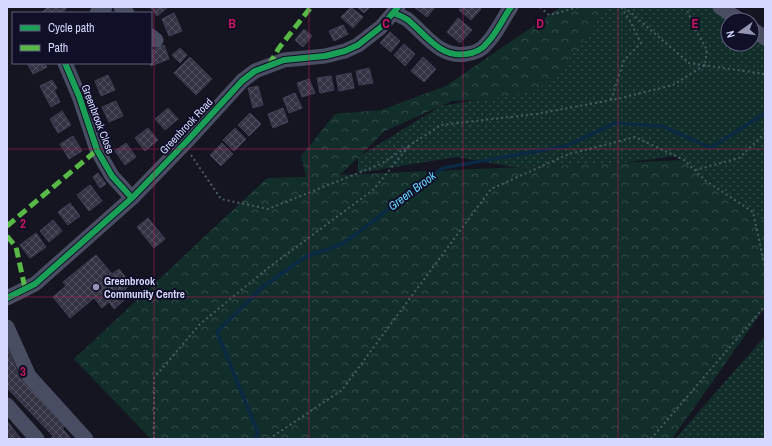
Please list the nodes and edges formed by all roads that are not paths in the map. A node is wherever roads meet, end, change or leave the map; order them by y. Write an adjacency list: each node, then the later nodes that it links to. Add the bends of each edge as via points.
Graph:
1 (511, 7): 2 (street, via 488,43 479,51 456,56 434,44)
2 (396, 10): 4 (street, Greenbrook Road, via 381,27 358,45 345,51 325,56 284,60 255,71 228,95)
3 (65, 64): 4 (street, Greenbrook Close, via 97,150 112,176)
4 (132, 198): 5 (street, Greenbrook Road, via 35,284)
5 (7, 298)
6 (7, 327): 9 (street, via 29,376)
7 (7, 405): 8 (street)
8 (37, 439)
9 (86, 439)

